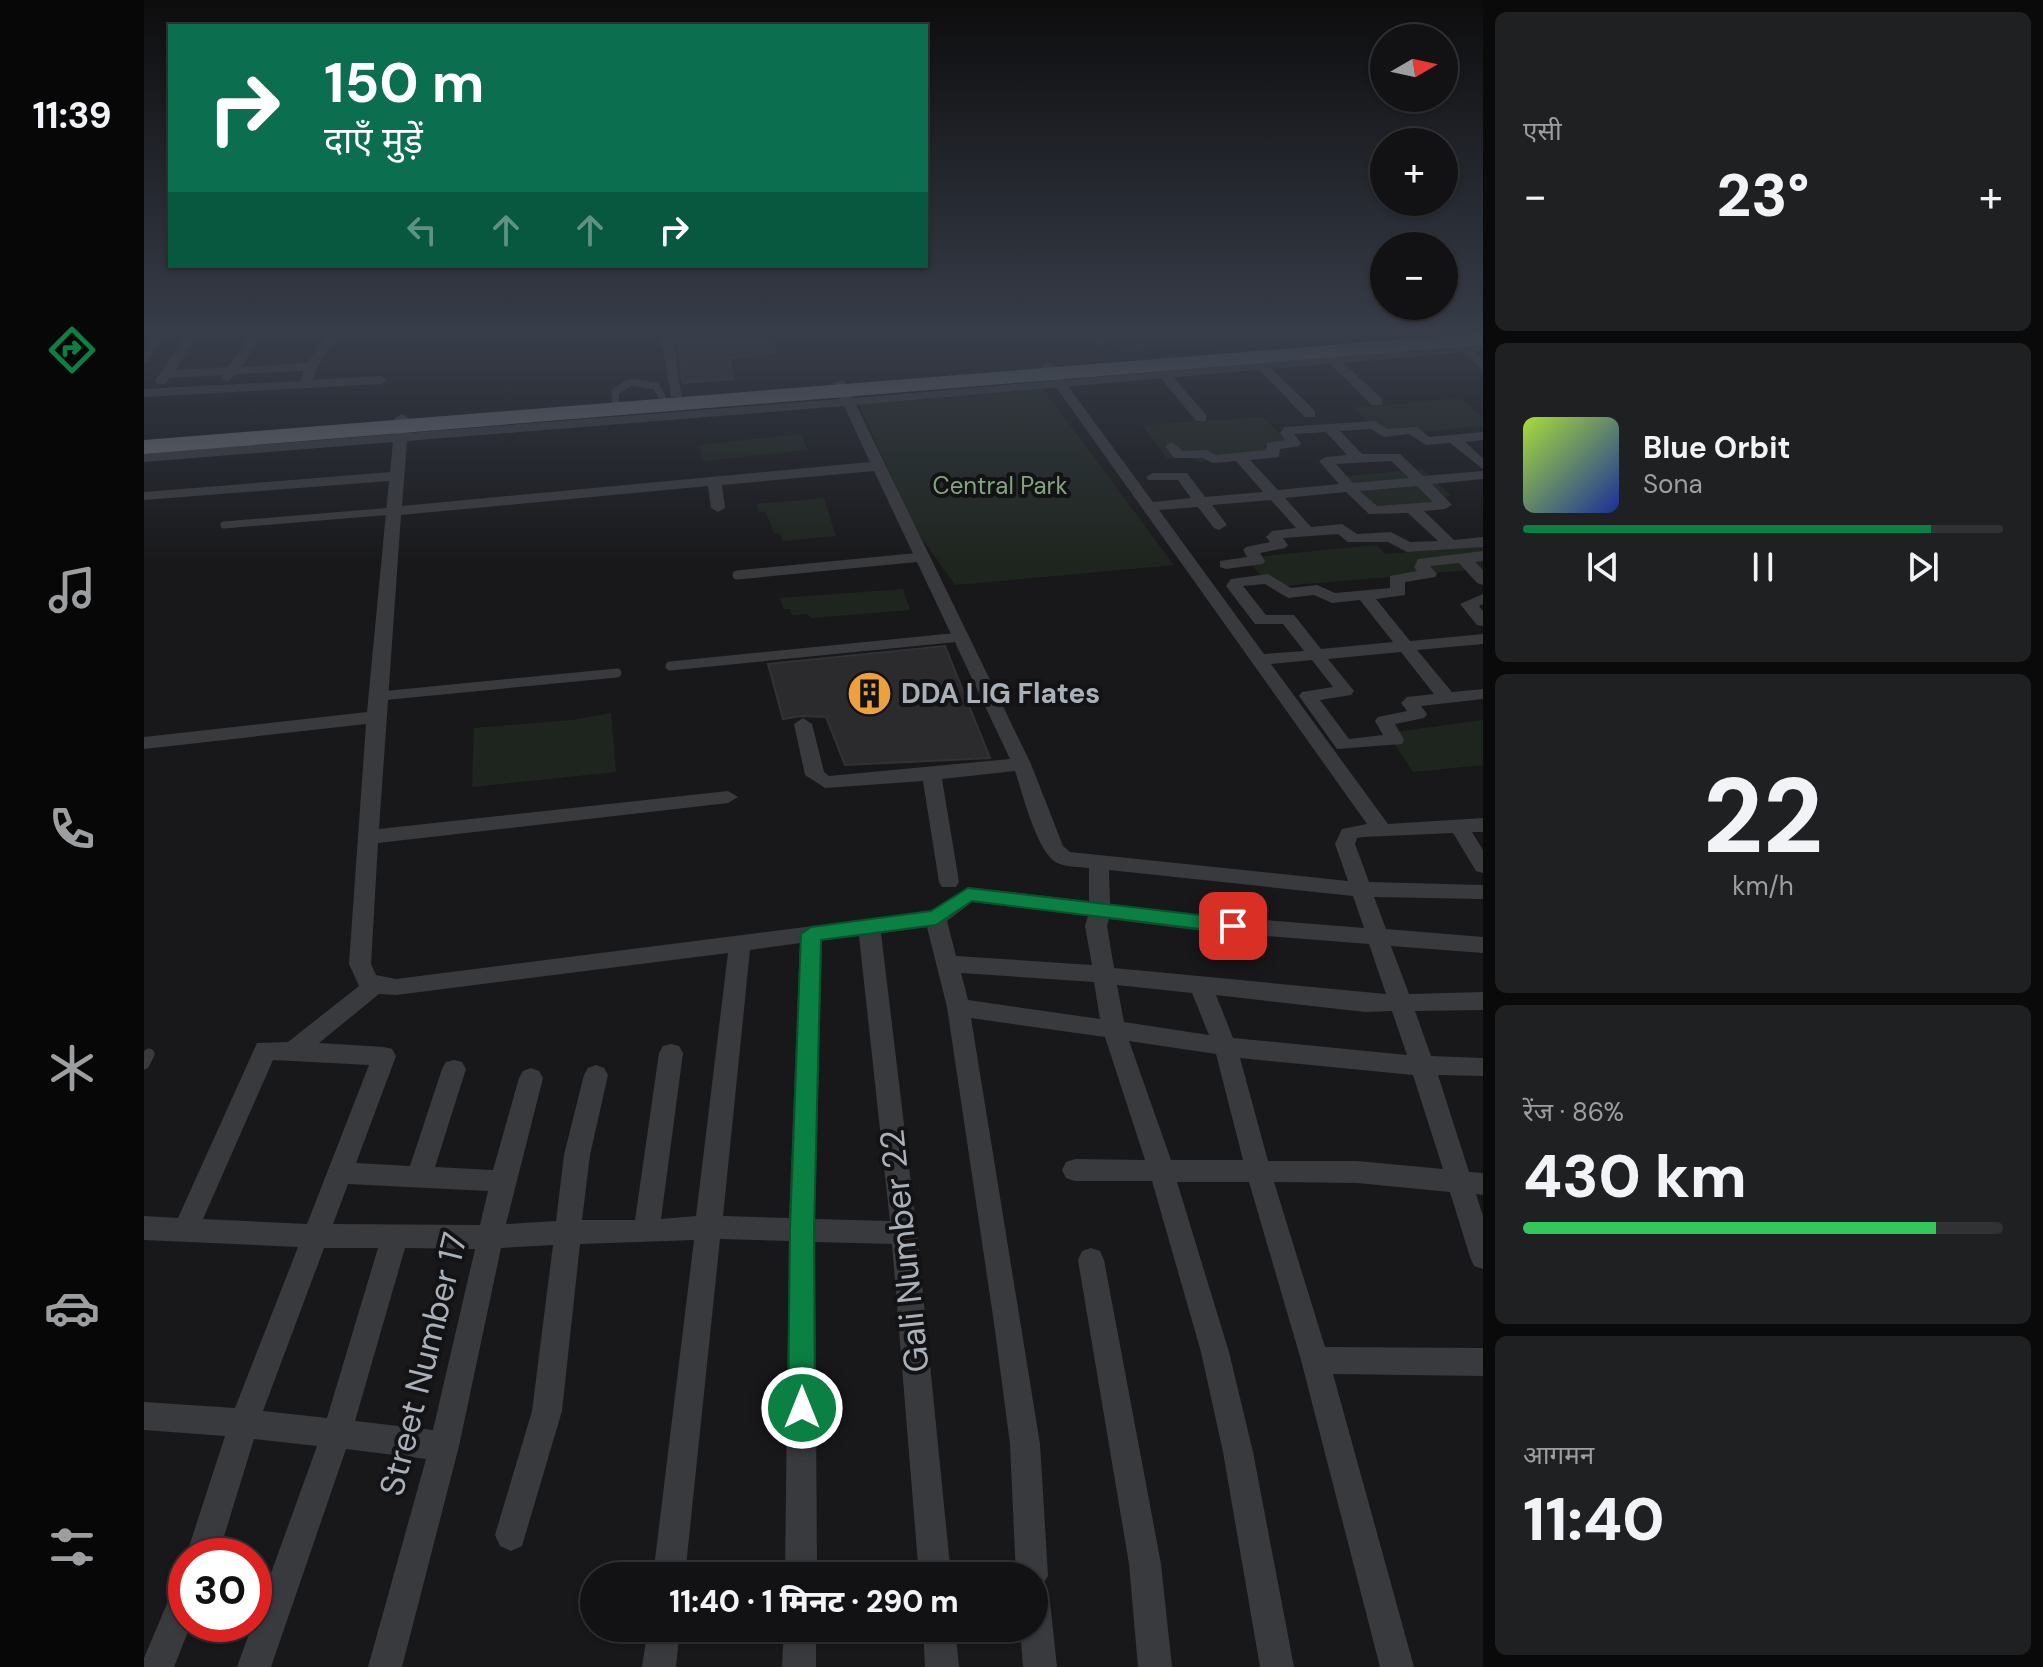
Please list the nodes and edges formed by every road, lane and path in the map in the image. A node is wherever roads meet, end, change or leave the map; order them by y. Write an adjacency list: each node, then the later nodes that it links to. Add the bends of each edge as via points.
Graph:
1 (561, 410): 9 (highway)
2 (612, 410): 9 (street)
3 (852, 410): 20 (street)
4 (1079, 410): 29 (street)
5 (1194, 410): 8 (street)
6 (1306, 410): 7 (street)
7 (1310, 414)
8 (1201, 418)
9 (401, 427): 12 (highway); 15 (highway); 17 (street); 22 (street)
10 (1330, 428): 13 (street, via 1374,425 1384,433 1414,431 1426,441); 16 (street, via 1289,430 1294,443 1272,446 1274,454); 18 (street)
11 (1483, 432): 13 (street)
12 (144, 438)
13 (1453, 438): 19 (street)
14 (1172, 446): 16 (street, via 1179,455)
15 (144, 447)
16 (1240, 457): 27 (street)
17 (144, 458)
18 (1358, 458): 25 (street, via 1395,457); 26 (street, via 1326,461)
19 (1483, 465)
20 (878, 466): 24 (street); 40 (street)
21 (1483, 475): 25 (street)
22 (397, 476): 28 (street); 33 (street)
23 (1160, 479): 30 (street)
24 (714, 481): 31 (street); 33 (street)
25 (1416, 481): 26 (street, via 1391,466 1346,470); 26 (street, via 1425,496 1375,501); 32 (street, via 1445,505)
26 (1353, 487): 27 (street); 32 (street, via 1374,511)
27 (1275, 494): 30 (street); 36 (street)
28 (144, 496)
29 (1148, 507): 30 (street); 52 (street)
30 (1194, 507): 35 (street)
31 (718, 508)
32 (1413, 509): 38 (street)
33 (393, 511): 34 (lane); 56 (street)
34 (224, 525)
35 (1219, 525)
36 (1307, 531): 38 (street, via 1342,529 1353,539 1391,537 1407,547); 42 (street, via 1274,535 1280,545 1251,550 1257,561)
37 (1483, 542): 38 (street)
38 (1450, 544)
39 (1483, 556): 41 (street)
40 (922, 557): 43 (lane); 48 (street)
41 (1463, 558): 44 (street); 45 (street, via 1424,562 1427,576 1394,580 1399,592)
42 (1226, 564)
43 (737, 575)
44 (1483, 580)
45 (1364, 595): 50 (street); 51 (street, via 1288,593 1268,579 1235,583 1261,620 1288,619)
46 (1483, 599): 47 (street, via 1468,604)
47 (1483, 621)
48 (961, 637): 53 (lane); 61 (street)
49 (1483, 639): 50 (street)
50 (1405, 646): 51 (street); 57 (street)
51 (1316, 654): 52 (street); 57 (street, via 1345,691 1308,697 1344,745 1395,740 1384,721 1418,714 1413,701)
52 (1259, 660): 66 (street)
53 (670, 666)
54 (617, 673): 56 (lane)
55 (1483, 694): 57 (street)
56 (380, 696): 58 (street)
57 (1447, 698)
58 (376, 717): 60 (street); 67 (street)
59 (803, 724): 62 (street, via 815,775 825,782)
60 (144, 743)
61 (1022, 764): 62 (street); 68 (street, via 1055,850 1065,858)
62 (932, 774): 70 (street)
63 (728, 797): 67 (street)
64 (1483, 825): 65 (street)
65 (1458, 826): 66 (street); 69 (street)
66 (1383, 831): 71 (street, via 1349,834 1345,844)
67 (369, 837): 82 (street, via 360,964 364,978)
68 (1099, 864): 71 (street); 73 (street)
69 (1483, 866)
70 (949, 882)
71 (1361, 889): 72 (street); 77 (street)
72 (1483, 892)
73 (1100, 912): 74 (street, via 968,894); 77 (street); 81 (street, via 1096,926)
74 (936, 918): 75 (street); 80 (street)
75 (869, 926): 76 (street); 109 (street, Gali Number 22)
76 (811, 934): 78 (street); 106 (street)
77 (1376, 937): 79 (street); 85 (street)
78 (740, 944): 82 (street); 103 (street)
79 (1483, 945)
80 (948, 964): 81 (street); 86 (street)
81 (1104, 976): 83 (street); 87 (street)
82 (374, 986): 89 (street)
83 (1201, 987): 85 (street); 88 (street)
84 (1483, 1001): 85 (street)
85 (1400, 1003): 91 (street)
86 (958, 1007): 87 (street); 126 (street, via 1025,1444)
87 (1113, 1028): 88 (street); 96 (street)
88 (1224, 1045): 91 (street, via 1328,1061); 98 (street)
89 (293, 1051): 99 (street, via 384,1056); 105 (street, via 265,1050)
90 (671, 1053): 108 (street)
91 (1423, 1067): 92 (street); 102 (street)
92 (1483, 1067)
93 (454, 1069): 100 (street)
94 (596, 1075): 107 (street, via 577,1155)
95 (531, 1078): 101 (street, Street Number 17)
96 (1161, 1169): 97 (street); 98 (street); 140 (street, via 1215,1352)
97 (1075, 1170)
98 (1258, 1170): 102 (street, via 1357,1172); 115 (street)
99 (339, 1173): 100 (street); 111 (street)
100 (418, 1179): 101 (street)
101 (503, 1181): 112 (street, Street Number 17)
102 (1472, 1183): 113 (street)
103 (707, 1227): 106 (street); 108 (street); 123 (street)
104 (144, 1228): 105 (street)
105 (186, 1229): 111 (street)
106 (802, 1230): 109 (street); 124 (street)
107 (568, 1232): 108 (street); 112 (street); 121 (street, via 547,1411)
108 (646, 1232)
109 (904, 1233): 125 (street, Gali Number 22)
110 (395, 1235): 111 (street); 112 (street); 119 (street)
111 (317, 1236): 118 (street)
112 (492, 1237): 120 (street, Street Number 17)
113 (1483, 1257)
114 (1091, 1260): 139 (street, via 1145,1564)
115 (1315, 1360): 116 (street); 141 (street)
116 (1483, 1362)
117 (144, 1416): 118 (street)
118 (244, 1423): 119 (street); 122 (street)
119 (337, 1436): 120 (street); 133 (street)
120 (444, 1446): 134 (street, Street Number 17)
121 (511, 1535)
122 (208, 1538)
123 (671, 1562)
124 (801, 1562)
125 (934, 1562)
126 (1031, 1562)
127 (168, 1640): 132 (street)
128 (662, 1642): 135 (street)
129 (800, 1642): 136 (street)
130 (940, 1642): 137 (street)
131 (1038, 1642): 138 (street)
132 (157, 1667)
133 (254, 1667)
134 (385, 1667)
135 (659, 1667)
136 (799, 1667)
137 (942, 1667)
138 (1040, 1667)
139 (1155, 1667)
140 (1277, 1667)
141 (1397, 1667)

